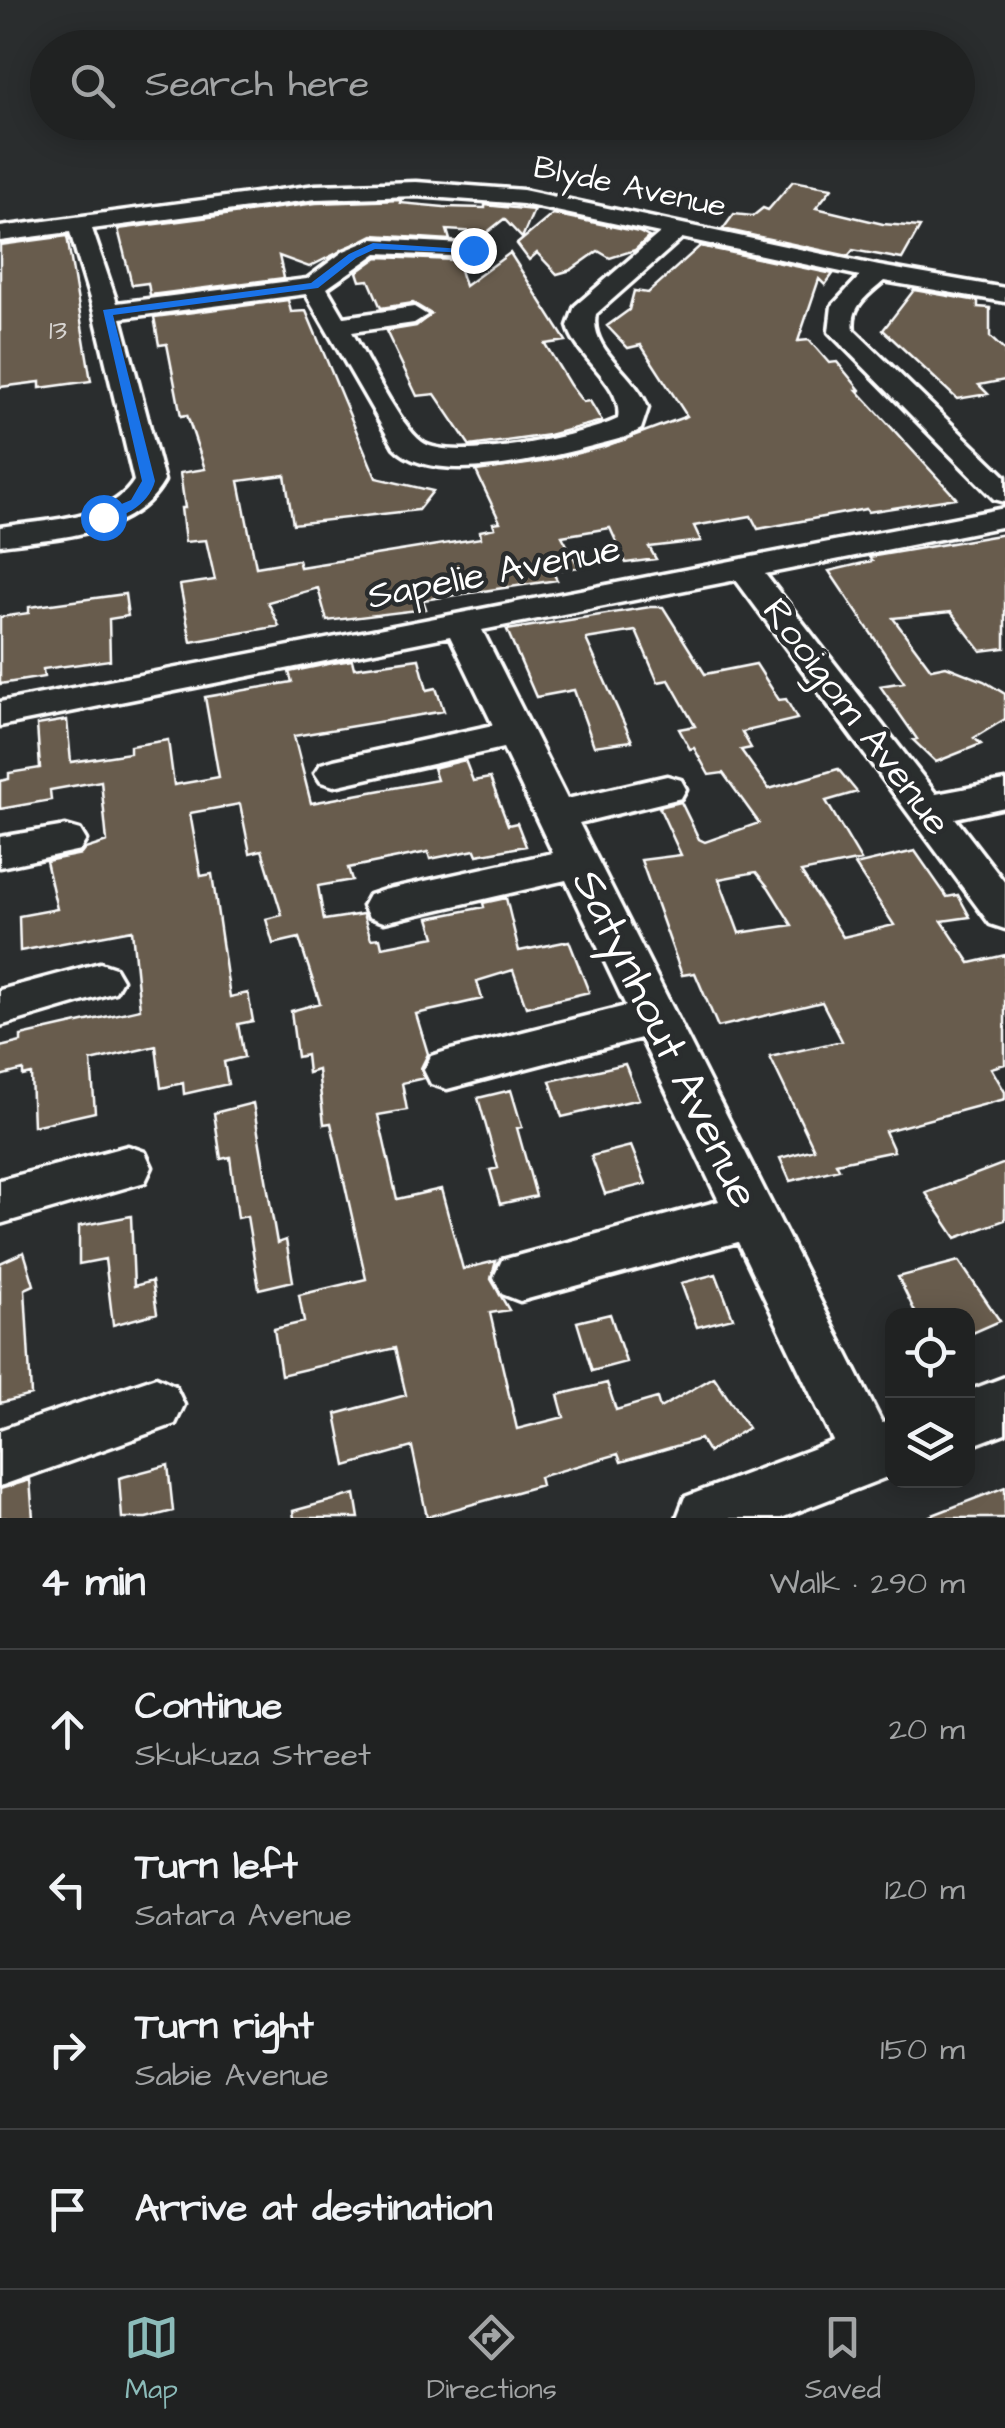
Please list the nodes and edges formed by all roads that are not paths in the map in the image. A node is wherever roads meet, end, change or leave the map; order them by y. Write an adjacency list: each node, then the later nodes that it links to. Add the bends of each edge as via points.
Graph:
1 (79, 224): 2 (street, Blyde Avenue, via 387,188 523,197); 3 (street, Blyde Avenue); 8 (street)
2 (677, 230): 5 (street, Blyde Avenue); 10 (street, via 580,320 587,343 634,406 630,423 616,432 464,458 426,455 401,439)
3 (0, 234)
4 (473, 250): 6 (street, via 373,246)
5 (880, 273): 7 (street, Blyde Avenue); 11 (street, via 843,306 842,332)
6 (314, 286): 8 (street); 10 (street)
7 (1004, 300)
8 (106, 312): 13 (street, via 147,472 146,493 103,517)
9 (414, 314): 10 (street)
10 (338, 326)
11 (1005, 493)
12 (1005, 517): 14 (street, Sapelie Avenue)
13 (0, 536)
14 (744, 568): 15 (street, Sapelie Avenue); 21 (street, Rooigom Avenue)
15 (461, 623): 16 (street, Sapelie Avenue); 17 (street, Satynhout Avenue)
16 (0, 714)
17 (514, 733): 18 (street); 22 (street, Satynhout Avenue)
18 (334, 773)
19 (667, 789): 22 (street)
20 (1005, 794): 21 (street)
21 (927, 810): 27 (street, Rooigom Avenue)
22 (556, 815): 25 (street, Satynhout Avenue)
23 (66, 840): 24 (street)
24 (0, 852)
25 (579, 862): 26 (street); 30 (street, Satynhout Avenue)
26 (384, 906)
27 (1005, 913)
28 (100, 980): 29 (street)
29 (0, 1008)
30 (653, 1017): 31 (street); 34 (street, Satynhout Avenue)
31 (447, 1070)
32 (128, 1167): 33 (street)
33 (0, 1202)
34 (750, 1216): 35 (street); 39 (street, Satynhout Avenue)
35 (520, 1277)
36 (1005, 1405): 38 (street)
37 (156, 1406): 40 (street)
38 (975, 1416)
39 (881, 1451): 41 (street)
40 (0, 1458)
41 (706, 1518)

